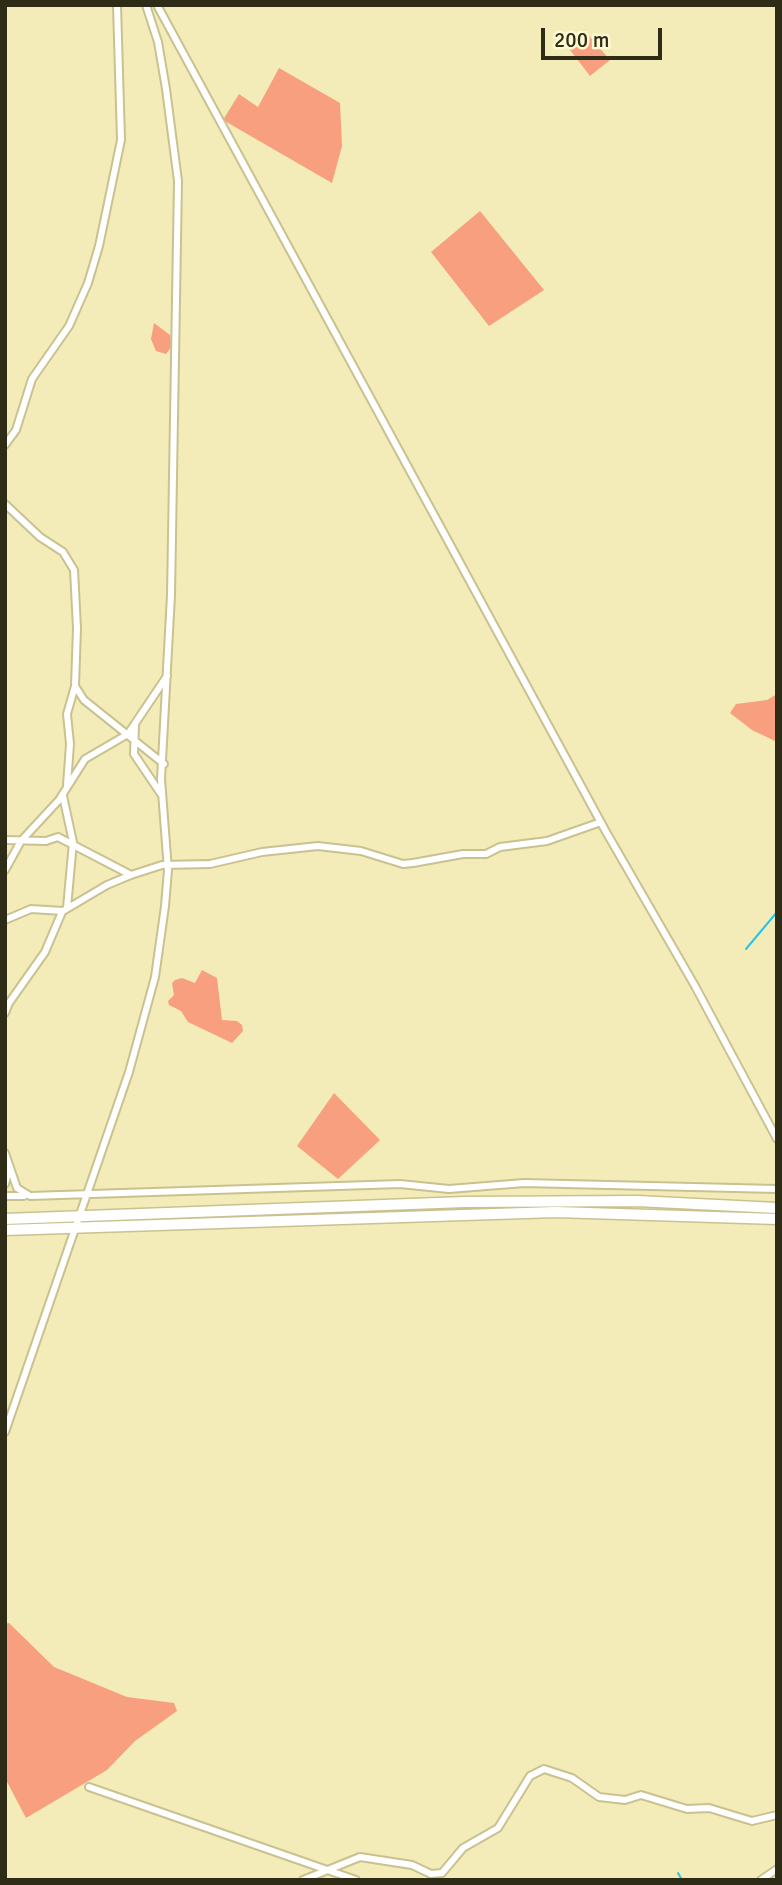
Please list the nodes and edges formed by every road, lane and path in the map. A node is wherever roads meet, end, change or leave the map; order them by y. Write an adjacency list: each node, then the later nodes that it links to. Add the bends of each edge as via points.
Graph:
1 (117, 5): 4 (street, via 121,140 99,246 69,326 32,379 16,429)
2 (146, 5): 6 (street, via 158,42 178,181)
3 (157, 5): 13 (street)
4 (5, 445)
5 (5, 503): 7 (street, via 63,552 74,570)
6 (168, 675): 8 (street); 9 (street)
7 (75, 686): 8 (street, via 84,700); 10 (street, via 67,714)
8 (130, 738): 9 (street); 10 (street, via 89,755); 12 (street, via 140,766)
9 (164, 765): 12 (street)
10 (67, 785): 11 (street)
11 (62, 795): 15 (street); 16 (street)
12 (162, 796): 17 (street)
13 (601, 822): 17 (street, via 547,841 500,847 486,854 403,864 362,851 318,846 210,864); 23 (street)
14 (5, 840): 15 (street)
15 (21, 841): 16 (street, via 58,837); 18 (street)
16 (73, 842): 19 (street); 20 (street)
17 (168, 865): 19 (street); 28 (street, via 155,977 129,1072)
18 (5, 870)
19 (131, 875): 20 (street)
20 (65, 910): 21 (street, via 31,909); 22 (street, via 45,952)
21 (5, 920)
22 (5, 1013)
23 (777, 1139)
24 (5, 1153): 25 (street)
25 (9, 1168): 26 (street); 30 (street, via 17,1188)
26 (5, 1185): 29 (street)
27 (777, 1189): 28 (street, via 524,1184 449,1189 400,1184)
28 (86, 1195): 30 (street); 32 (street)
29 (7, 1196): 30 (street)
30 (30, 1196)
31 (777, 1208): 32 (highway, via 637,1201 478,1202)
32 (78, 1217): 33 (highway); 35 (street)
33 (5, 1219)
34 (777, 1219): 35 (highway, via 556,1212)
35 (74, 1228): 36 (highway); 37 (street)
36 (5, 1230)
37 (5, 1432)
38 (89, 1787): 40 (street)
39 (777, 1815): 40 (street, via 752,1821 709,1808 687,1810 641,1796 625,1801 598,1797 572,1779 544,1769 530,1776 498,1828 463,1848 442,1872 431,1874 412,1865 364,1857)
40 (326, 1869): 42 (street); 43 (street)
41 (777, 1869): 44 (street)
42 (303, 1880)
43 (356, 1880)
44 (761, 1880)

